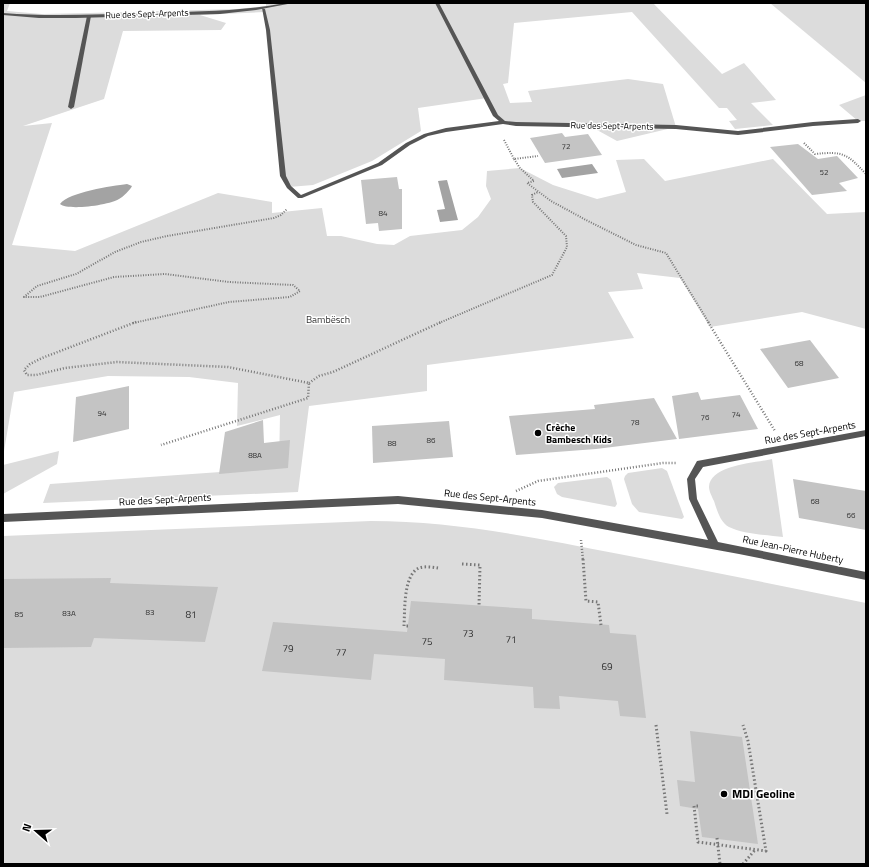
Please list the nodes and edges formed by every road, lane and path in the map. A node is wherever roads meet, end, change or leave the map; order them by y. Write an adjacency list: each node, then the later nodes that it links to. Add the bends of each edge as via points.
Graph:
1 (291, 3): 3 (street, Rue des Sept-Arpents)
2 (437, 3): 8 (street, via 496,116)
3 (263, 9): 5 (street, Rue des Sept-Arpents); 14 (street, via 268,30 283,176 289,187)
4 (3, 14): 5 (street, Rue des Sept-Arpents)
5 (89, 16): 6 (street)
6 (71, 107)
7 (858, 121): 9 (street, Rue des Sept-Arpents)
8 (503, 122): 9 (street, Rue des Sept-Arpents, via 676,127 738,133); 11 (path, via 502,134); 14 (street, Rue des Sept-Arpents, via 426,135 380,164)
9 (772, 130): 12 (path, via 802,142 815,154 840,152 851,158)
10 (538, 156): 11 (path)
11 (514, 159): 13 (path, via 534,181 527,183)
12 (866, 174)
13 (538, 192): 15 (path, via 532,195 533,202 566,236 567,247 552,275 319,376); 18 (path, via 636,245 666,253)
14 (300, 197): 15 (path, via 281,215 274,218 141,242 115,252 76,274 37,286 24,297 40,297 114,277 165,274 229,282 292,285 300,291 290,297 229,302 135,322 42,358 24,370 27,375 36,375 65,368 117,362 228,367)
15 (309, 383): 17 (path, via 308,398)
16 (866, 433): 18 (street, Rue des Sept-Arpents)
17 (160, 445)
18 (785, 447): 19 (street, Rue des Sept-Arpents)
19 (700, 464): 20 (path, via 662,463 538,481); 23 (street, via 691,479 693,499)
20 (514, 492)
21 (3, 518): 22 (street, Rue des Sept-Arpents, via 398,500)
22 (580, 520): 23 (street, Rue des Sept-Arpents); 28 (path, via 586,601 598,602)
23 (715, 545): 26 (street, Rue Jean-Pierre Huberty)
24 (462, 564): 27 (path, via 480,565)
25 (438, 568): 29 (path, via 425,566 411,573 404,626)
26 (866, 576)
27 (479, 606)
28 (600, 625)
29 (408, 626)
30 (656, 725): 33 (path)
31 (743, 725): 35 (path, via 748,740 766,851)
32 (698, 806): 35 (path, via 694,806 698,842)
33 (667, 814)
34 (717, 838): 36 (path, bridge)
35 (755, 850): 37 (path)
36 (720, 864)
37 (743, 864)

